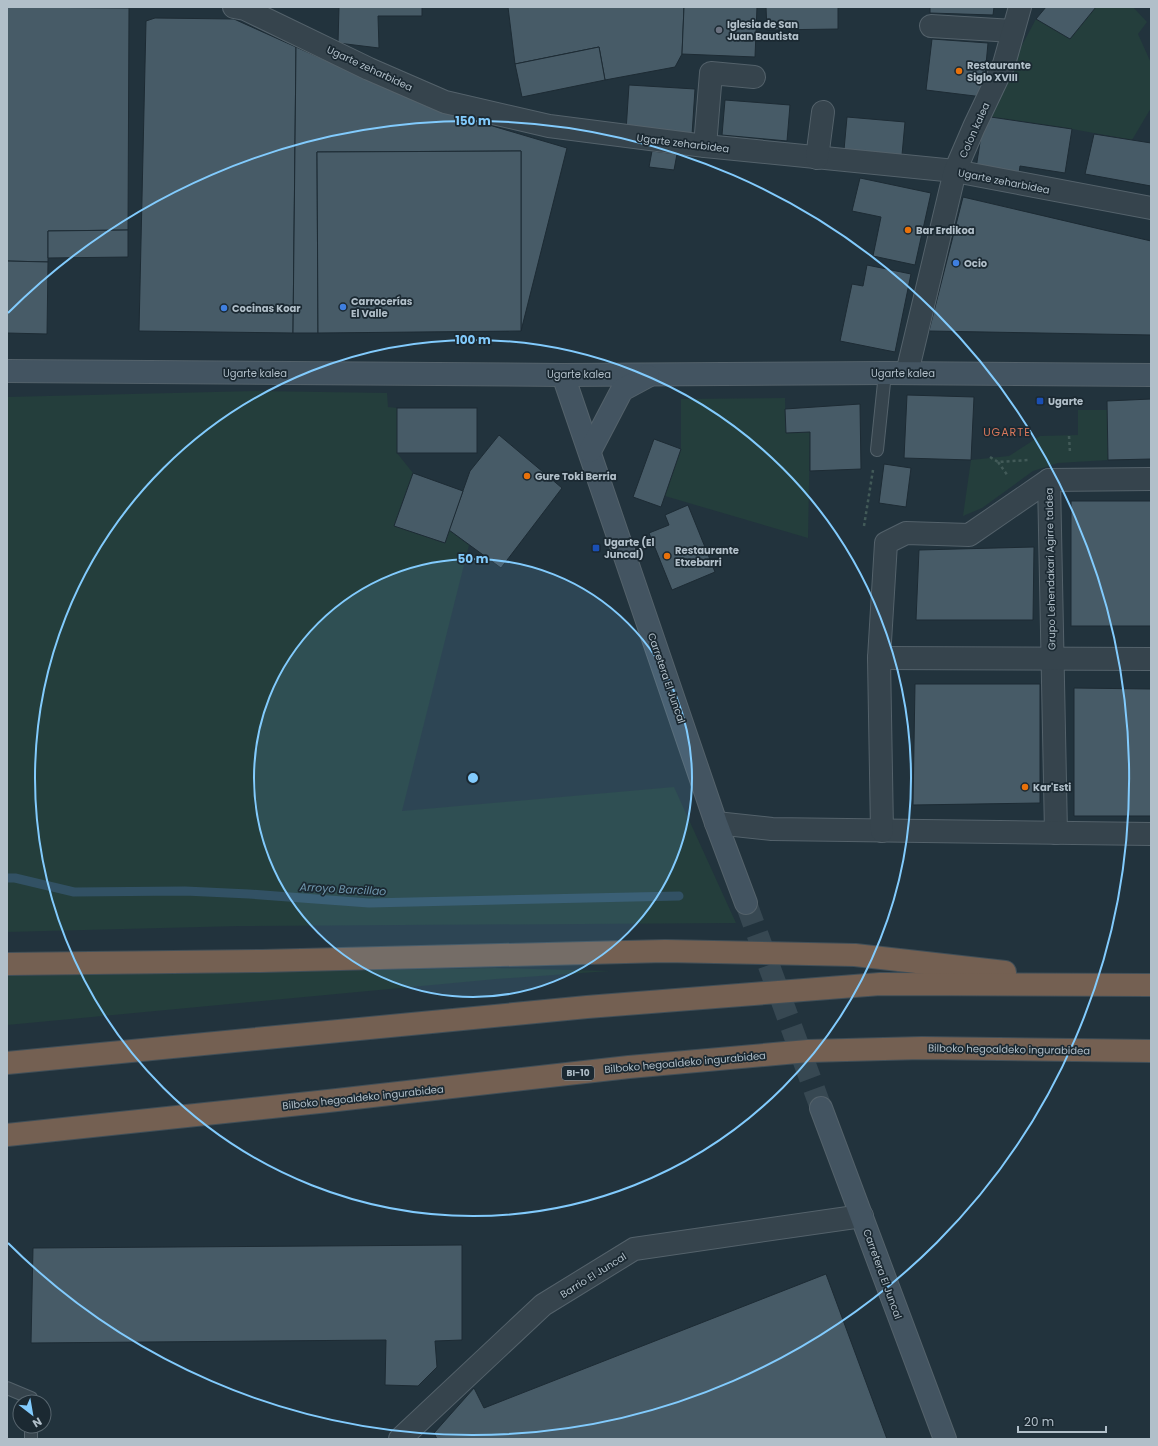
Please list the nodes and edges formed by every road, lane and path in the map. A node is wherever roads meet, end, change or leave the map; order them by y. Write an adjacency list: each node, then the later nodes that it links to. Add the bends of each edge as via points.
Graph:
1 (234, 7): 7 (street, Ugarte zeharbidea, via 245,9 369,69 445,102 549,126)
2 (1020, 7): 4 (street, Colon kalea)
3 (931, 26): 4 (street)
4 (1013, 31): 9 (street, Colon kalea, via 1004,64)
5 (754, 77): 7 (street, via 711,73)
6 (824, 112): 8 (street)
7 (705, 146): 8 (street, Ugarte zeharbidea)
8 (817, 158): 9 (street, Ugarte zeharbidea)
9 (955, 171): 10 (street, Ugarte zeharbidea); 13 (street, Colon kalea)
10 (1151, 208)
11 (7, 371): 15 (street, Ugarte kalea)
12 (885, 372): 13 (street, Ugarte kalea); 14 (street, Ugarte kalea); 18 (lane)
13 (907, 373): 16 (street, Ugarte kalea)
14 (653, 374): 15 (street, Ugarte kalea); 19 (street, via 622,390)
15 (563, 375): 19 (street, Carretera El Juncal)
16 (1151, 375)
17 (1069, 436): 20 (path)
18 (877, 450): 23 (path)
19 (590, 451): 27 (street, Carretera El Juncal)
20 (1070, 458)
21 (1151, 479): 22 (street, Grupo Lehendakari Agirre taldea)
22 (1050, 480): 24 (street, Grupo Lehendakari Agirre taldea, via 969,535 906,533 886,543); 25 (street, Grupo Lehendakari Agirre taldea)
23 (866, 513)
24 (879, 658): 25 (street, Grupo Lehendakari Agirre taldea); 28 (street, Grupo Lehendakari Agirre taldea)
25 (1052, 659): 26 (street, Grupo Lehendakari Agirre taldea); 29 (street, Grupo Lehendakari Agirre taldea)
26 (1151, 660)
27 (716, 823): 28 (street, via 772,829); 31 (street, Carretera El Juncal)
28 (882, 831): 29 (street)
29 (1056, 833): 30 (street)
30 (1151, 834)
31 (746, 904)
32 (7, 964): 33 (highway, via 697,952 855,955)
33 (1112, 985): 34 (highway); 36 (highway, via 880,984 726,995)
34 (1151, 985)
35 (1151, 1051): 38 (highway, Bilboko hegoaldeko ingurabidea / BI-10, via 922,1048 808,1051 629,1067)
36 (7, 1063)
37 (821, 1108): 39 (street, Carretera El Juncal)
38 (7, 1135)
39 (862, 1216): 42 (street, Barrio El Juncal, via 634,1249 543,1305); 43 (street, Carretera El Juncal)
40 (7, 1388): 41 (lane)
41 (21, 1394)
42 (400, 1439)
43 (945, 1439)

